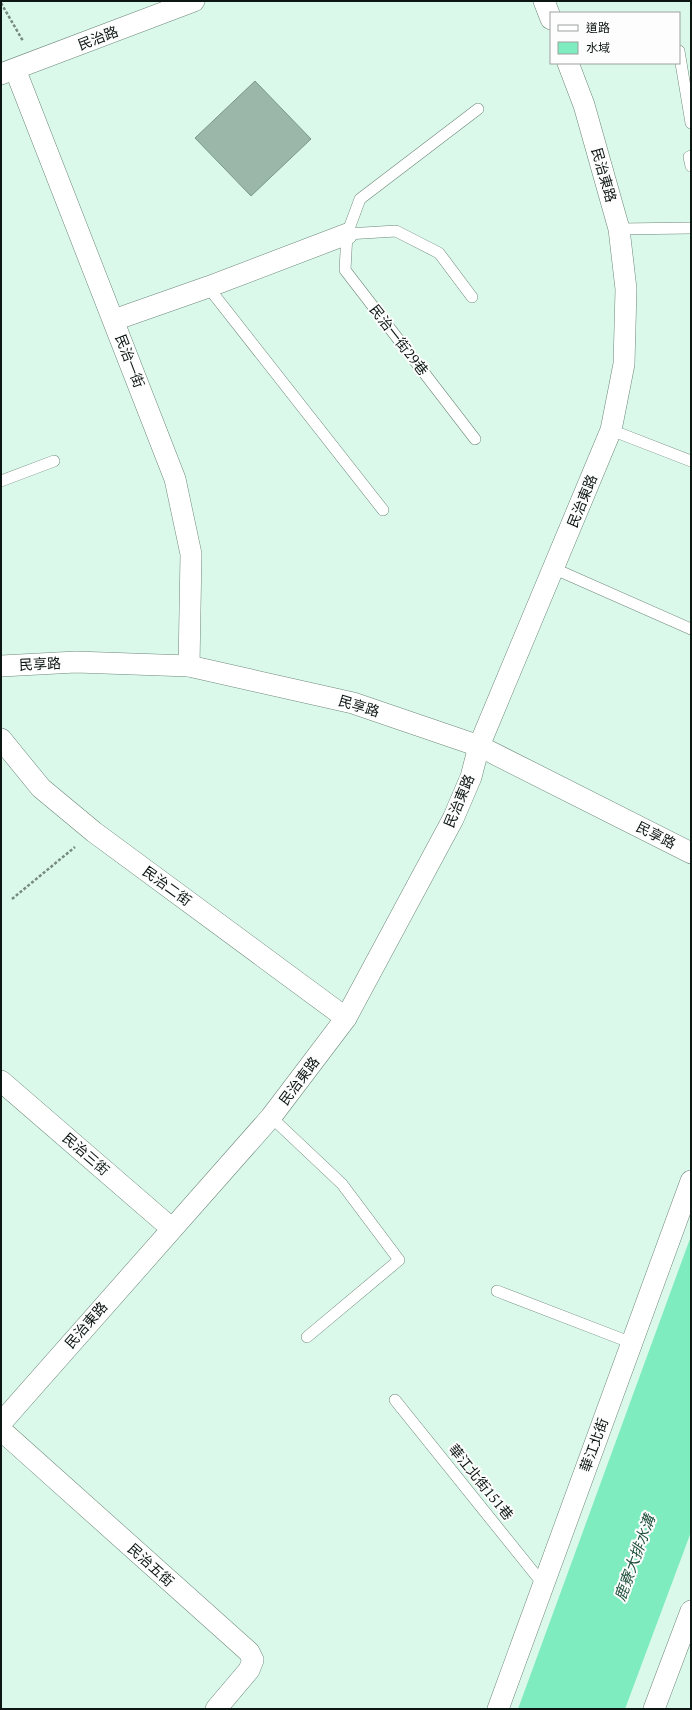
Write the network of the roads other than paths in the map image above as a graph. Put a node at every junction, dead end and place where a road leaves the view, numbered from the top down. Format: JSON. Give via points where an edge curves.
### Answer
{"nodes":[{"id":1,"x":194,"y":1,"type":"edge"},
{"id":2,"x":544,"y":1,"type":"edge"},
{"id":3,"x":550,"y":16,"type":"edge"},
{"id":4,"x":680,"y":57,"type":"edge"},
{"id":5,"x":568,"y":64,"type":"edge"},
{"id":6,"x":8,"y":72,"type":"edge"},
{"id":7,"x":478,"y":109,"type":"dead end"},
{"id":8,"x":691,"y":123,"type":"edge"},
{"id":9,"x":691,"y":156,"type":"edge"},
{"id":10,"x":691,"y":166,"type":"edge"},
{"id":11,"x":691,"y":228,"type":"edge"},
{"id":12,"x":619,"y":230,"type":"junction"},
{"id":13,"x":347,"y":234,"type":"junction"},
{"id":14,"x":208,"y":287,"type":"junction"},
{"id":15,"x":472,"y":297,"type":"dead end"},
{"id":16,"x":114,"y":320,"type":"junction"},
{"id":17,"x":611,"y":430,"type":"junction"},
{"id":18,"x":476,"y":439,"type":"dead end"},
{"id":19,"x":54,"y":461,"type":"dead end"},
{"id":20,"x":691,"y":461,"type":"edge"},
{"id":21,"x":1,"y":480,"type":"edge"},
{"id":22,"x":383,"y":510,"type":"dead end"},
{"id":23,"x":555,"y":569,"type":"junction"},
{"id":24,"x":691,"y":629,"type":"edge"},
{"id":25,"x":1,"y":666,"type":"edge"},
{"id":26,"x":189,"y":666,"type":"junction"},
{"id":27,"x":1,"y":739,"type":"edge"},
{"id":28,"x":479,"y":746,"type":"junction"},
{"id":29,"x":691,"y":853,"type":"edge"},
{"id":30,"x":346,"y":1018,"type":"junction"},
{"id":31,"x":1,"y":1080,"type":"edge"},
{"id":32,"x":270,"y":1117,"type":"junction"},
{"id":33,"x":691,"y":1181,"type":"edge"},
{"id":34,"x":171,"y":1228,"type":"junction"},
{"id":35,"x":497,"y":1291,"type":"dead end"},
{"id":36,"x":307,"y":1337,"type":"dead end"},
{"id":37,"x":632,"y":1343,"type":"junction"},
{"id":38,"x":395,"y":1400,"type":"dead end"},
{"id":39,"x":1,"y":1423,"type":"edge"},
{"id":40,"x":1,"y":1430,"type":"edge"},
{"id":41,"x":544,"y":1584,"type":"junction"},
{"id":42,"x":691,"y":1611,"type":"edge"},
{"id":43,"x":216,"y":1709,"type":"edge"},
{"id":44,"x":498,"y":1709,"type":"edge"},
{"id":45,"x":654,"y":1709,"type":"edge"}],
"edges":[{"from":1,"to":6,"type":"street","name":"民治路"},
{"from":2,"to":3,"type":"street"},
{"from":4,"to":8,"type":"lane"},
{"from":5,"to":12,"type":"street","name":"民治東路","via":[[584,105]]},
{"from":6,"to":16,"type":"street","name":"民治一街"},
{"from":7,"to":13,"type":"lane","name":"民治一街29巷","via":[[360,199]]},
{"from":9,"to":10,"type":"lane"},
{"from":11,"to":12,"type":"lane"},
{"from":12,"to":17,"type":"street","name":"民治東路","via":[[626,290],[624,364]]},
{"from":13,"to":14,"type":"street"},
{"from":13,"to":15,"type":"lane","via":[[396,231],[439,254]]},
{"from":13,"to":18,"type":"lane","name":"民治一街29巷","via":[[345,270]]},
{"from":14,"to":16,"type":"street"},
{"from":14,"to":22,"type":"lane"},
{"from":16,"to":26,"type":"street","name":"民治一街","via":[[175,479],[191,554]]},
{"from":17,"to":20,"type":"lane"},
{"from":17,"to":23,"type":"street","name":"民治東路"},
{"from":19,"to":21,"type":"lane"},
{"from":23,"to":24,"type":"lane"},
{"from":23,"to":28,"type":"street","name":"民治東路"},
{"from":25,"to":26,"type":"street","name":"民享路","via":[[76,662]]},
{"from":26,"to":28,"type":"street","name":"民享路","via":[[353,703]]},
{"from":27,"to":30,"type":"street","name":"民治二街","via":[[41,788],[94,832]]},
{"from":28,"to":29,"type":"street","name":"民享路"},
{"from":28,"to":30,"type":"street","name":"民治東路","via":[[471,777],[453,819]]},
{"from":30,"to":32,"type":"street","name":"民治東路"},
{"from":31,"to":34,"type":"street","name":"民治三街"},
{"from":32,"to":34,"type":"street","name":"民治東路"},
{"from":32,"to":36,"type":"lane","via":[[342,1184],[398,1260]]},
{"from":33,"to":37,"type":"street","name":"華江北街"},
{"from":34,"to":39,"type":"street","name":"民治東路"},
{"from":35,"to":37,"type":"lane"},
{"from":37,"to":41,"type":"street","name":"華江北街"},
{"from":38,"to":41,"type":"lane","name":"華江北街151巷"},
{"from":40,"to":43,"type":"street","name":"民治五街","via":[[249,1652],[253,1660],[249,1670]]},
{"from":41,"to":44,"type":"street","name":"華江北街"},
{"from":42,"to":45,"type":"street"}]}
